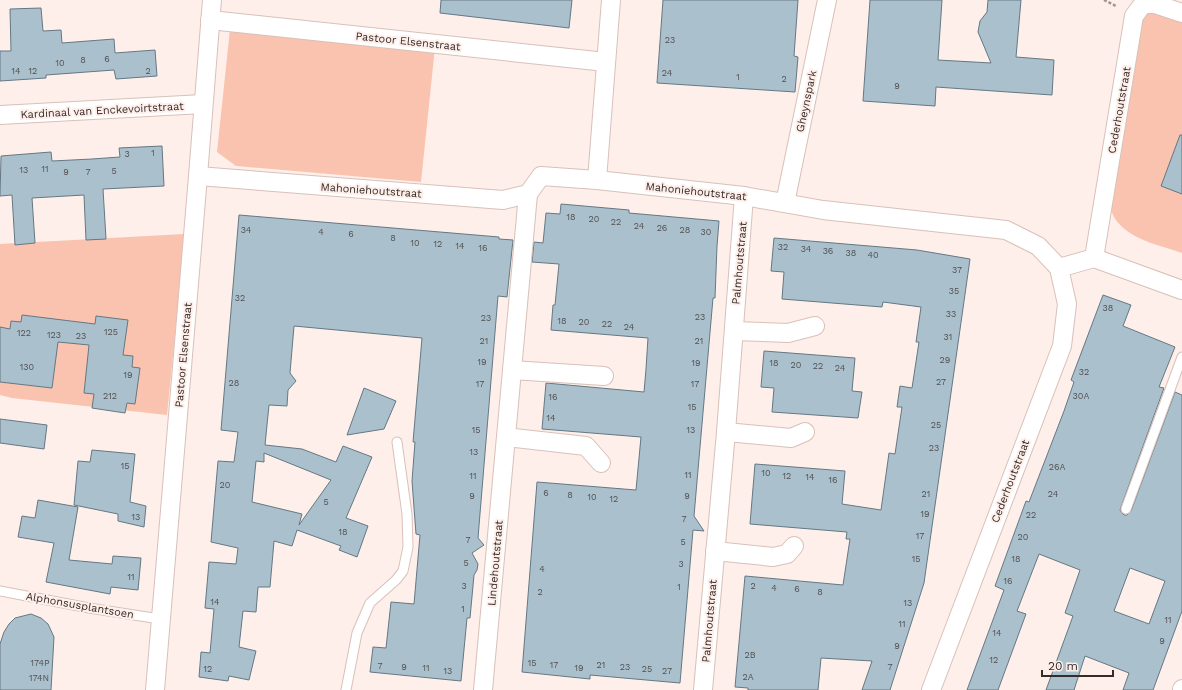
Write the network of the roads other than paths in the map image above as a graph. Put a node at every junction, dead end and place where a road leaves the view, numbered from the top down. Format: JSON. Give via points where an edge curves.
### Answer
{"nodes":[{"id":1,"x":212,"y":0,"type":"edge"},
{"id":2,"x":611,"y":0,"type":"edge"},
{"id":3,"x":827,"y":0,"type":"edge"},
{"id":4,"x":1182,"y":13,"type":"edge"},
{"id":5,"x":210,"y":20,"type":"junction"},
{"id":6,"x":606,"y":62,"type":"junction"},
{"id":7,"x":203,"y":104,"type":"junction"},
{"id":8,"x":0,"y":115,"type":"edge"},
{"id":9,"x":198,"y":176,"type":"junction"},
{"id":10,"x":597,"y":180,"type":"junction"},
{"id":11,"x":528,"y":194,"type":"junction"},
{"id":12,"x":744,"y":196,"type":"junction"},
{"id":13,"x":785,"y":203,"type":"junction"},
{"id":14,"x":1094,"y":258,"type":"junction"},
{"id":15,"x":1059,"y":268,"type":"junction"},
{"id":16,"x":1182,"y":290,"type":"edge"},
{"id":17,"x":815,"y":326,"type":"dead end"},
{"id":18,"x":734,"y":331,"type":"junction"},
{"id":19,"x":1182,"y":357,"type":"edge"},
{"id":20,"x":512,"y":370,"type":"junction"},
{"id":21,"x":604,"y":376,"type":"dead end"},
{"id":22,"x":726,"y":432,"type":"junction"},
{"id":23,"x":806,"y":432,"type":"dead end"},
{"id":24,"x":506,"y":436,"type":"junction"},
{"id":25,"x":397,"y":442,"type":"dead end"},
{"id":26,"x":601,"y":463,"type":"dead end"},
{"id":27,"x":1126,"y":509,"type":"dead end"},
{"id":28,"x":794,"y":546,"type":"dead end"},
{"id":29,"x":715,"y":551,"type":"junction"},
{"id":30,"x":0,"y":591,"type":"edge"},
{"id":31,"x":160,"y":619,"type":"junction"},
{"id":32,"x":155,"y":690,"type":"edge"},
{"id":33,"x":346,"y":690,"type":"edge"},
{"id":34,"x":483,"y":690,"type":"edge"},
{"id":35,"x":702,"y":690,"type":"edge"},
{"id":36,"x":931,"y":690,"type":"edge"}],
"edges":[{"from":1,"to":5,"type":"street","name":"Pastoor Elsenstraat"},
{"from":2,"to":6,"type":"street"},
{"from":3,"to":13,"type":"street","name":"Gheynspark"},
{"from":4,"to":14,"type":"street","name":"Cederhoutstraat","via":[[1155,4],[1143,4],[1134,16]]},
{"from":5,"to":6,"type":"street","name":"Pastoor Elsenstraat"},
{"from":5,"to":7,"type":"street","name":"Pastoor Elsenstraat"},
{"from":6,"to":10,"type":"street"},
{"from":7,"to":8,"type":"street","name":"Kardinaal van Enckevoirtstraat"},
{"from":7,"to":9,"type":"street","name":"Pastoor Elsenstraat"},
{"from":9,"to":11,"type":"street","name":"Mahoniehoutstraat","via":[[503,200]]},
{"from":9,"to":31,"type":"street","name":"Pastoor Elsenstraat"},
{"from":10,"to":11,"type":"street","name":"Mahoniehoutstraat","via":[[541,176]]},
{"from":10,"to":12,"type":"street","name":"Mahoniehoutstraat"},
{"from":11,"to":20,"type":"street","name":"Lindehoutstraat"},
{"from":12,"to":13,"type":"street","name":"Mahoniehoutstraat"},
{"from":12,"to":18,"type":"street","name":"Palmhoutstraat"},
{"from":13,"to":15,"type":"street","name":"Mahoniehoutstraat","via":[[823,210],[1006,230],[1038,246]]},
{"from":14,"to":15,"type":"street"},
{"from":14,"to":16,"type":"street"},
{"from":15,"to":36,"type":"street","name":"Cederhoutstraat","via":[[1067,304],[1062,346]]},
{"from":17,"to":18,"type":"street","via":[[788,332]]},
{"from":18,"to":22,"type":"street","name":"Palmhoutstraat"},
{"from":19,"to":27,"type":"lane"},
{"from":20,"to":21,"type":"street"},
{"from":20,"to":24,"type":"street","name":"Lindehoutstraat"},
{"from":22,"to":23,"type":"street","via":[[791,438]]},
{"from":22,"to":29,"type":"street","name":"Palmhoutstraat"},
{"from":24,"to":26,"type":"street","via":[[586,446]]},
{"from":24,"to":34,"type":"street","name":"Lindehoutstraat"},
{"from":25,"to":33,"type":"lane","via":[[407,514],[408,547],[403,571],[370,603],[357,634]]},
{"from":28,"to":29,"type":"street","via":[[787,554],[773,557]]},
{"from":29,"to":35,"type":"street","name":"Palmhoutstraat"},
{"from":30,"to":31,"type":"lane","name":"Alphonsusplantsoen"},
{"from":31,"to":32,"type":"street","name":"Pastoor Elsenstraat"}]}
